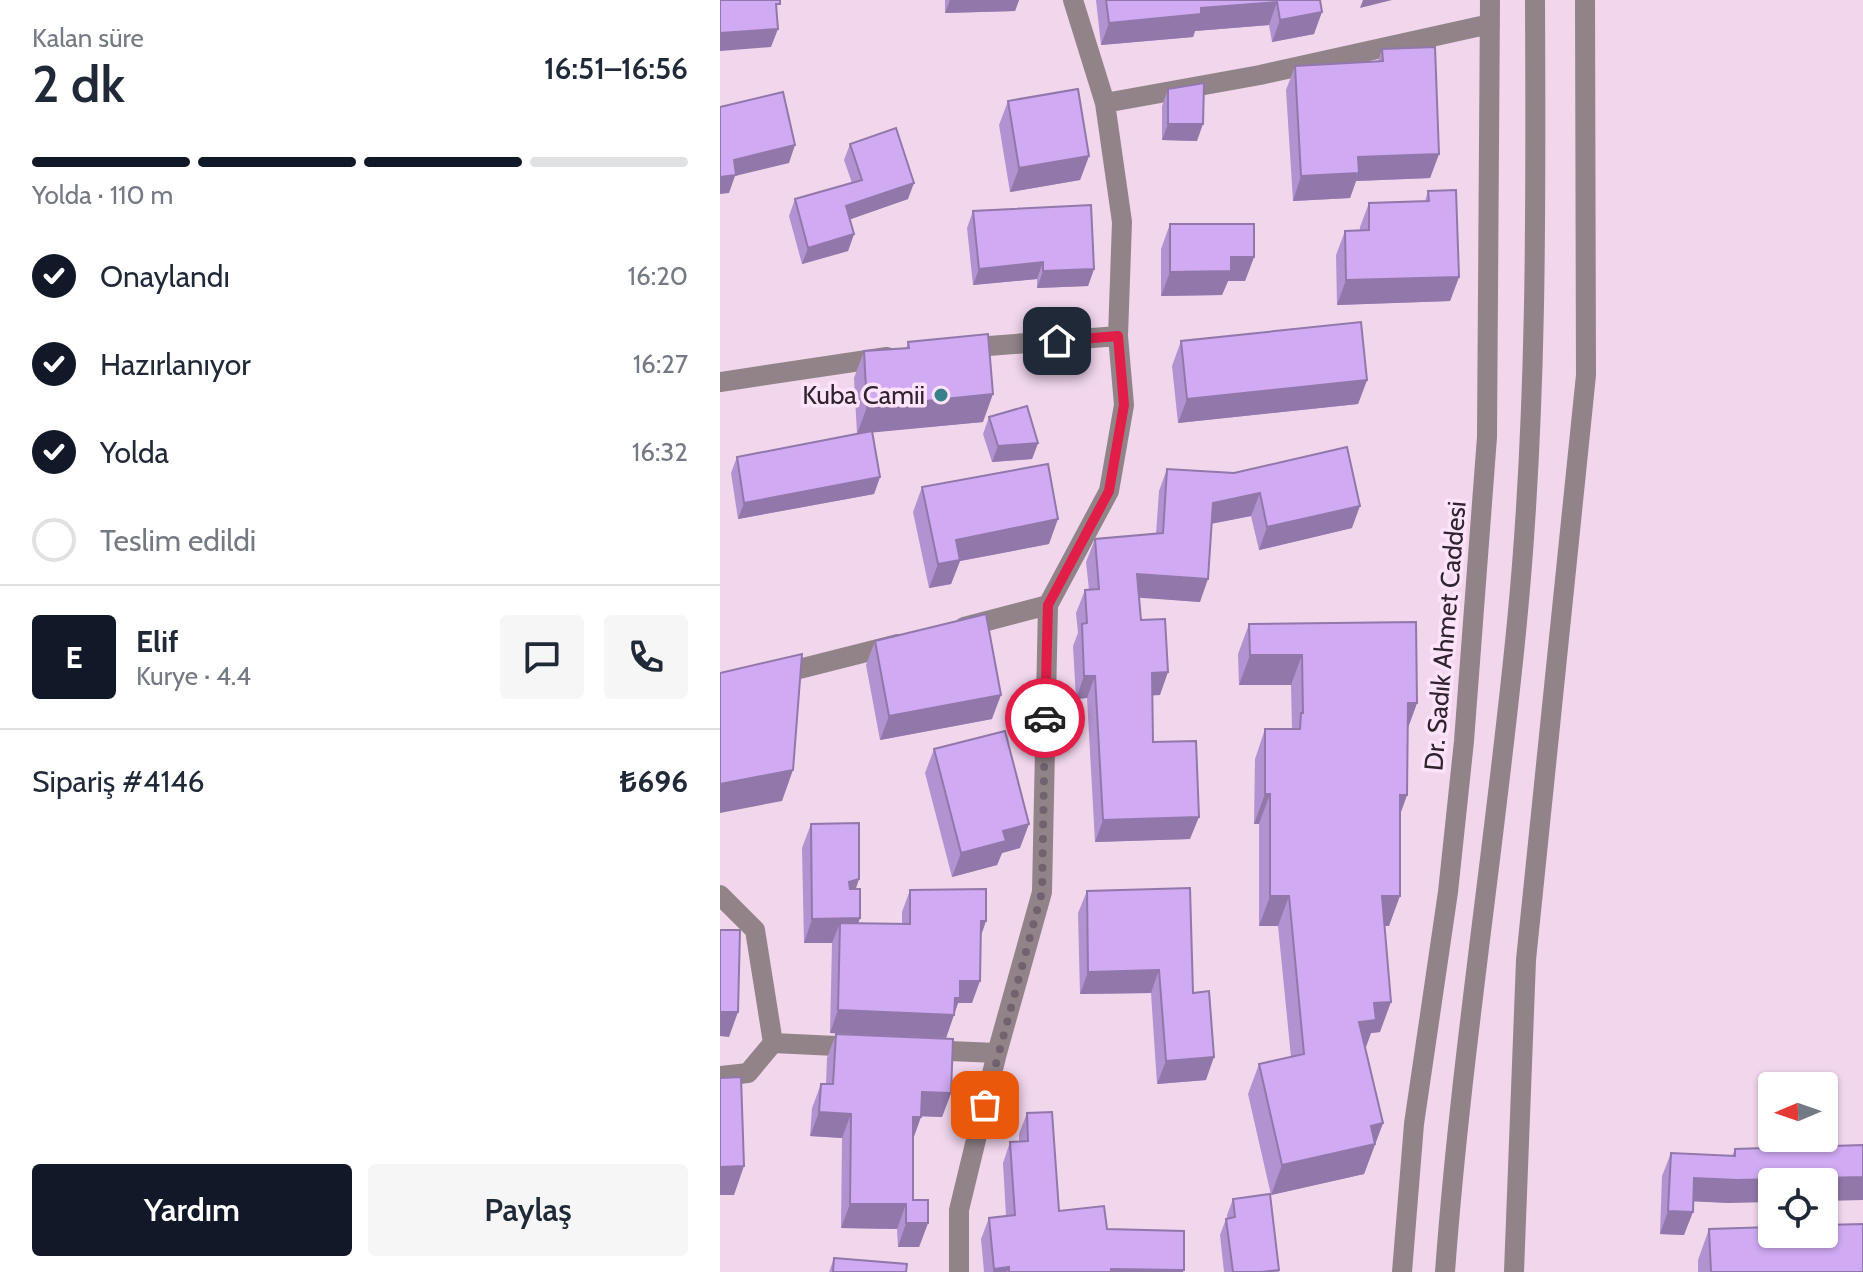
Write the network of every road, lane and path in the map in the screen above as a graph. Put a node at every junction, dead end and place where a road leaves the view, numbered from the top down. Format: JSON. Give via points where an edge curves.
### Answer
{"nodes":[{"id":1,"x":1073,"y":0,"type":"edge"},
{"id":2,"x":1490,"y":0,"type":"edge"},
{"id":3,"x":1535,"y":0,"type":"edge"},
{"id":4,"x":1585,"y":0,"type":"edge"},
{"id":5,"x":1490,"y":24,"type":"junction"},
{"id":6,"x":1105,"y":103,"type":"junction"},
{"id":7,"x":1118,"y":336,"type":"junction"},
{"id":8,"x":936,"y":350,"type":"edge"},
{"id":9,"x":905,"y":354,"type":"edge"},
{"id":10,"x":720,"y":382,"type":"edge"},
{"id":11,"x":1048,"y":605,"type":"junction"},
{"id":12,"x":944,"y":632,"type":"edge"},
{"id":13,"x":914,"y":640,"type":"edge"},
{"id":14,"x":720,"y":689,"type":"edge"},
{"id":15,"x":720,"y":895,"type":"edge"},
{"id":16,"x":773,"y":1043,"type":"junction"},
{"id":17,"x":878,"y":1048,"type":"edge"},
{"id":18,"x":908,"y":1049,"type":"edge"},
{"id":19,"x":997,"y":1053,"type":"junction"},
{"id":20,"x":720,"y":1076,"type":"edge"},
{"id":21,"x":959,"y":1272,"type":"edge"},
{"id":22,"x":1402,"y":1272,"type":"edge"},
{"id":23,"x":1445,"y":1272,"type":"edge"},
{"id":24,"x":1514,"y":1272,"type":"edge"}],
"edges":[{"from":1,"to":6,"type":"street"},
{"from":2,"to":5,"type":"street","name":"Dr. Sadık Ahmet Caddesi"},
{"from":3,"to":23,"type":"street","via":[[1531,402],[1517,620],[1453,1161]]},
{"from":4,"to":24,"type":"street","via":[[1586,375],[1526,960]]},
{"from":5,"to":6,"type":"street"},
{"from":5,"to":22,"type":"street","name":"Dr. Sadık Ahmet Caddesi","via":[[1487,437],[1463,756],[1414,1124]]},
{"from":6,"to":7,"type":"street","via":[[1122,222]]},
{"from":7,"to":8,"type":"street"},
{"from":7,"to":11,"type":"street","via":[[1124,405],[1109,491]]},
{"from":9,"to":10,"type":"street"},
{"from":11,"to":12,"type":"street"},
{"from":11,"to":19,"type":"street","via":[[1042,892]]},
{"from":13,"to":14,"type":"street"},
{"from":15,"to":16,"type":"street","via":[[755,930]]},
{"from":16,"to":17,"type":"street"},
{"from":16,"to":20,"type":"street","via":[[748,1073]]},
{"from":18,"to":19,"type":"street"},
{"from":19,"to":21,"type":"street","via":[[959,1210]]}]}
